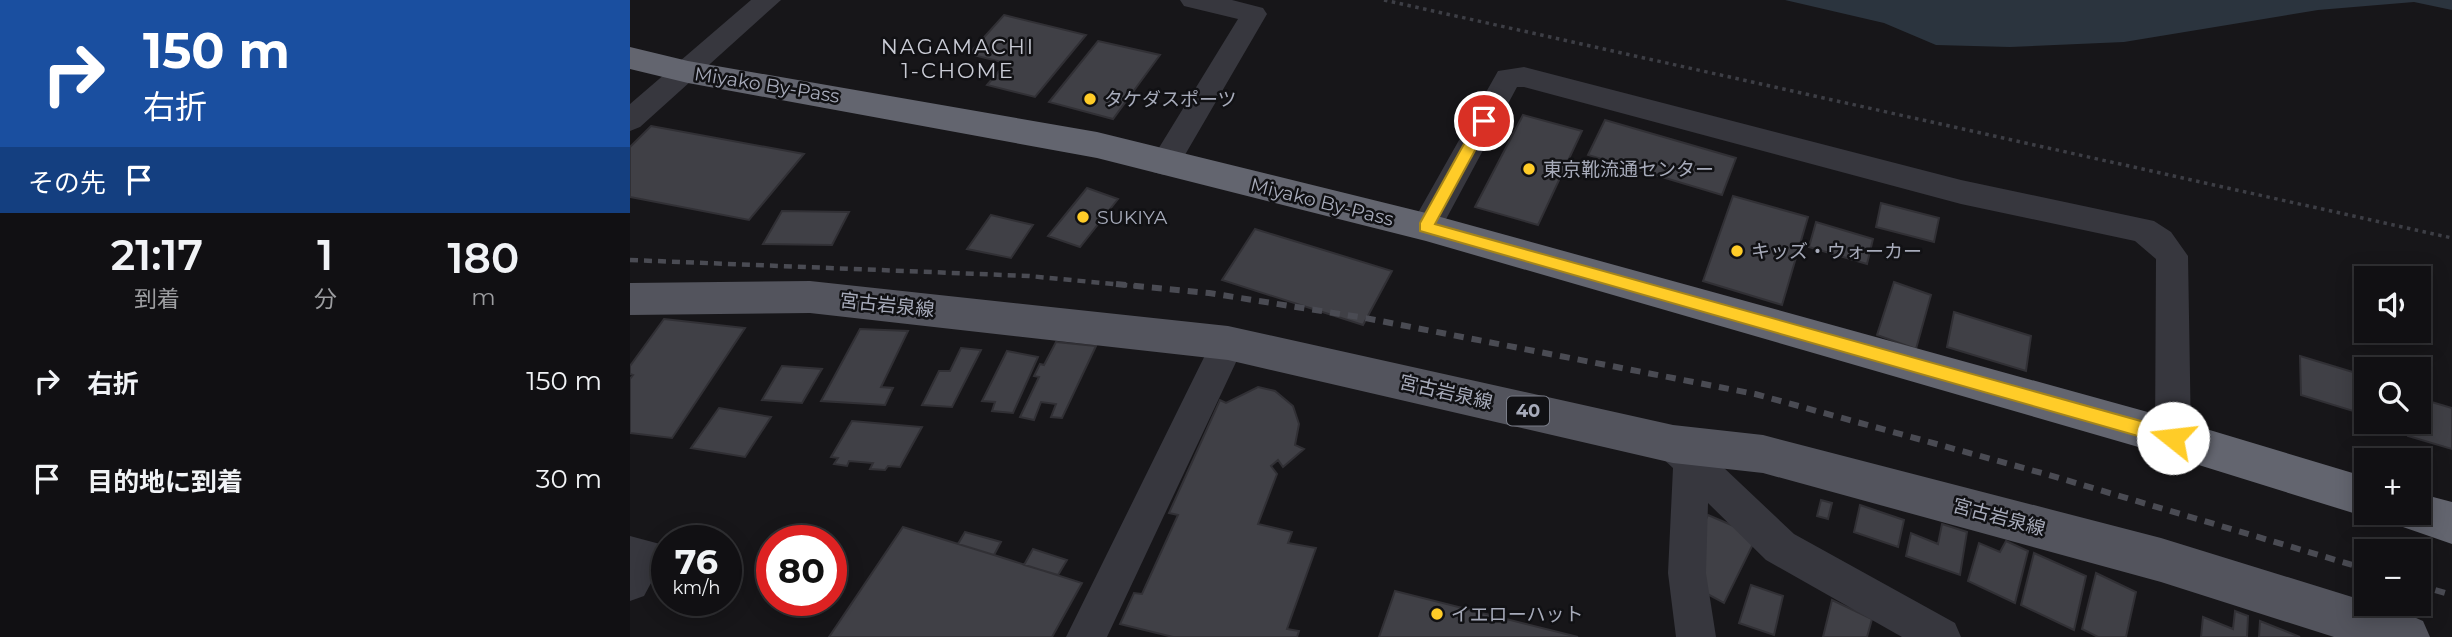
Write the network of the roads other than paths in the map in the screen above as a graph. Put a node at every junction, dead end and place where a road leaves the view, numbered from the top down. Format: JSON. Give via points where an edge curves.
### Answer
{"nodes":[{"id":1,"x":768,"y":0,"type":"edge"},
{"id":2,"x":1193,"y":0,"type":"edge"},
{"id":3,"x":630,"y":58,"type":"edge"},
{"id":4,"x":688,"y":72,"type":"junction"},
{"id":5,"x":630,"y":120,"type":"edge"},
{"id":6,"x":1164,"y":164,"type":"junction"},
{"id":7,"x":1426,"y":227,"type":"junction"},
{"id":8,"x":630,"y":299,"type":"edge"},
{"id":9,"x":1228,"y":343,"type":"junction"},
{"id":10,"x":2173,"y":438,"type":"junction"},
{"id":11,"x":1682,"y":453,"type":"junction"},
{"id":12,"x":2354,"y":493,"type":"edge"},
{"id":13,"x":2431,"y":517,"type":"edge"},
{"id":14,"x":2452,"y":523,"type":"edge"},
{"id":15,"x":630,"y":555,"type":"edge"},
{"id":16,"x":630,"y":582,"type":"edge"},
{"id":17,"x":1902,"y":628,"type":"edge"},
{"id":18,"x":1086,"y":637,"type":"edge"},
{"id":19,"x":1696,"y":637,"type":"edge"},
{"id":20,"x":1941,"y":637,"type":"edge"},
{"id":21,"x":2407,"y":637,"type":"edge"}],
"edges":[{"from":1,"to":4,"type":"street"},
{"from":2,"to":6,"type":"street","via":[[1254,14]]},
{"from":3,"to":4,"type":"highway","name":"Miyako By-Pass"},
{"from":4,"to":5,"type":"street"},
{"from":4,"to":6,"type":"highway","name":"Miyako By-Pass","via":[[1084,142]]},
{"from":6,"to":7,"type":"highway","name":"Miyako By-Pass"},
{"from":7,"to":10,"type":"highway","name":"Miyako By-Pass"},
{"from":7,"to":10,"type":"street","via":[[1508,78],[1524,77],[1961,192],[2143,230],[2172,256]]},
{"from":8,"to":9,"type":"main road","name":"宮古岩泉線","number":"40","via":[[810,297]]},
{"from":9,"to":11,"type":"main road","name":"宮古岩泉線","number":"40"},
{"from":9,"to":18,"type":"street"},
{"from":10,"to":12,"type":"highway","name":"Miyako By-Pass"},
{"from":11,"to":17,"type":"street","via":[[1780,547]]},
{"from":11,"to":19,"type":"street","via":[[1687,573]]},
{"from":11,"to":21,"type":"main road","name":"宮古岩泉線","number":"40","via":[[1763,454],[2161,560]]},
{"from":13,"to":14,"type":"highway"},
{"from":15,"to":16,"type":"street","via":[[646,557]]},
{"from":17,"to":20,"type":"street"}]}
